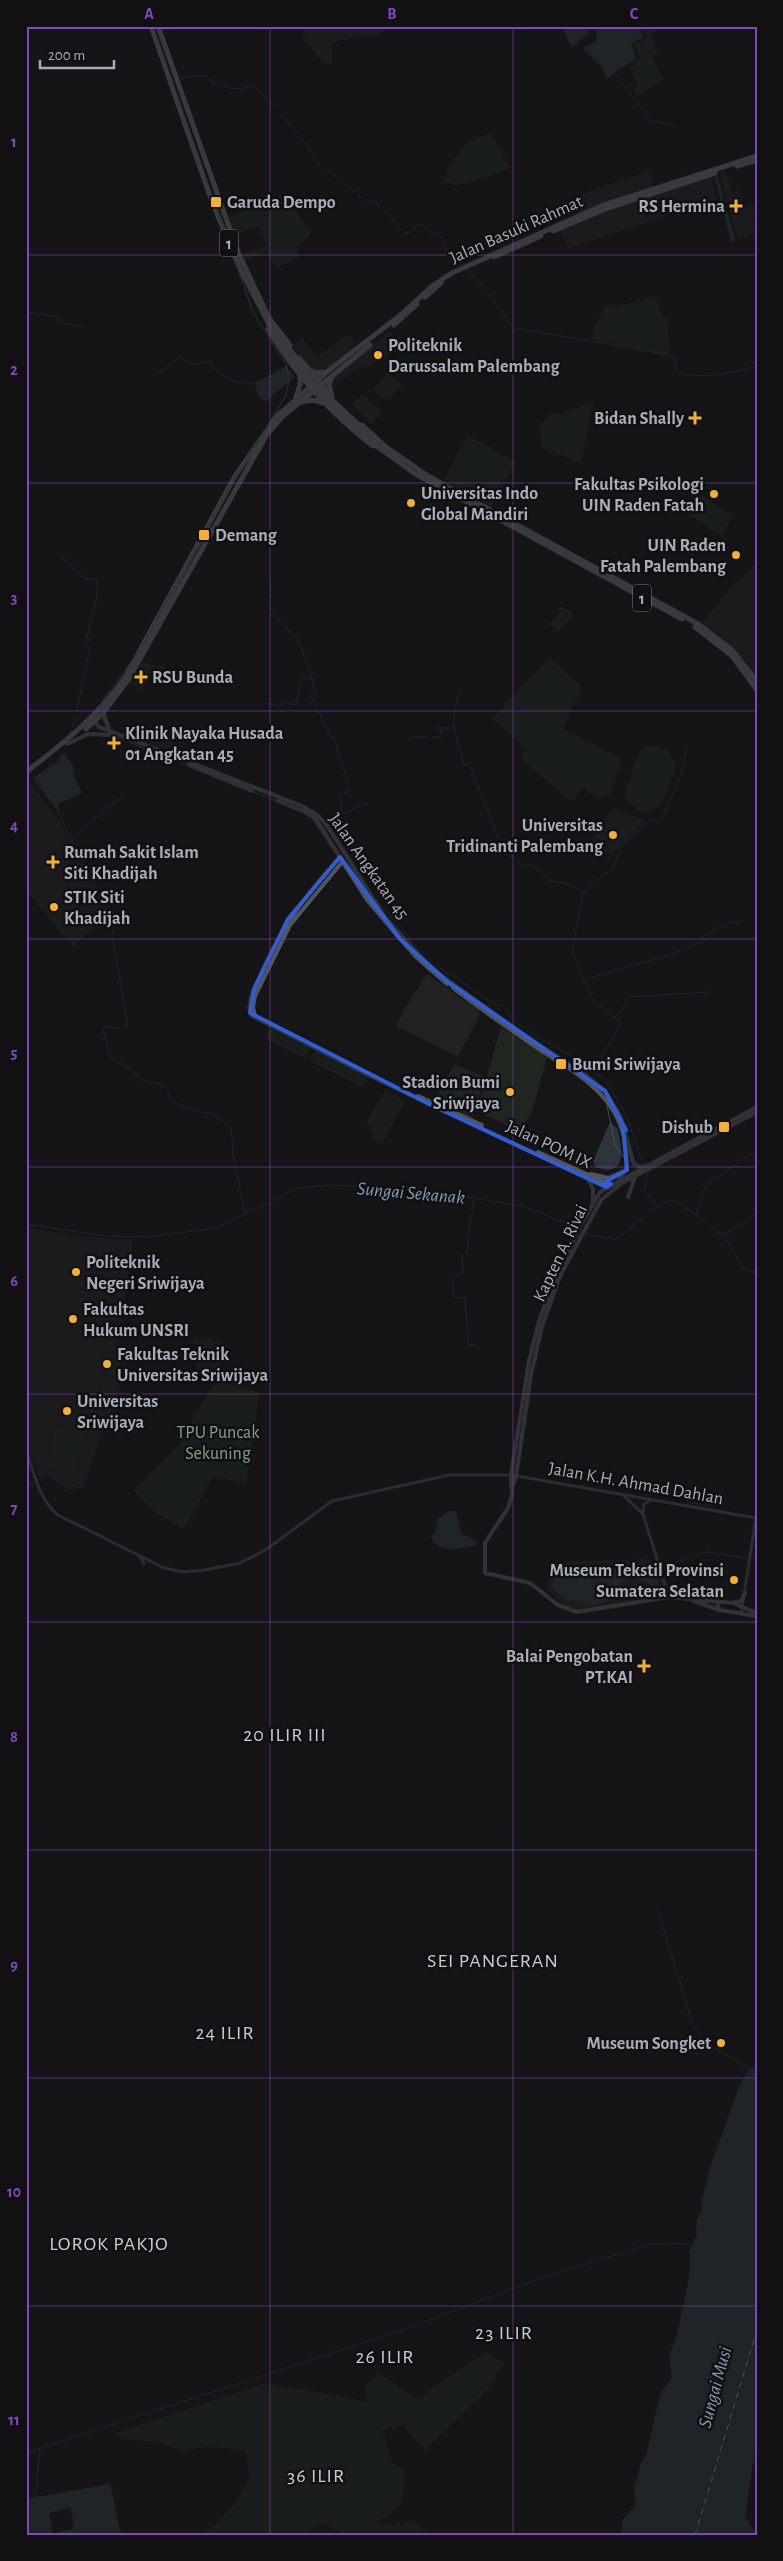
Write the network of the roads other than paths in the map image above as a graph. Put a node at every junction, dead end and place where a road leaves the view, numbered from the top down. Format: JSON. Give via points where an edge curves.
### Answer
{"nodes":[{"id":1,"x":152,"y":26,"type":"edge"},
{"id":2,"x":158,"y":26,"type":"edge"},
{"id":3,"x":199,"y":150,"type":"junction"},
{"id":4,"x":757,"y":156,"type":"edge"},
{"id":5,"x":757,"y":160,"type":"edge"},
{"id":6,"x":715,"y":172,"type":"junction"},
{"id":7,"x":266,"y":318,"type":"junction"},
{"id":8,"x":298,"y":358,"type":"junction"},
{"id":9,"x":290,"y":363,"type":"junction"},
{"id":10,"x":308,"y":370,"type":"junction"},
{"id":11,"x":330,"y":373,"type":"junction"},
{"id":12,"x":300,"y":376,"type":"junction"},
{"id":13,"x":318,"y":383,"type":"junction"},
{"id":14,"x":310,"y":389,"type":"junction"},
{"id":15,"x":332,"y":396,"type":"junction"},
{"id":16,"x":297,"y":400,"type":"junction"},
{"id":17,"x":337,"y":402,"type":"junction"},
{"id":18,"x":324,"y":404,"type":"junction"},
{"id":19,"x":330,"y":409,"type":"junction"},
{"id":20,"x":383,"y":448,"type":"junction"},
{"id":21,"x":512,"y":524,"type":"junction"},
{"id":22,"x":171,"y":597,"type":"junction"},
{"id":23,"x":757,"y":681,"type":"edge"},
{"id":24,"x":757,"y":690,"type":"edge"},
{"id":25,"x":103,"y":712,"type":"junction"},
{"id":26,"x":92,"y":721,"type":"junction"},
{"id":27,"x":111,"y":733,"type":"junction"},
{"id":28,"x":67,"y":744,"type":"junction"},
{"id":29,"x":26,"y":772,"type":"edge"},
{"id":30,"x":26,"y":776,"type":"edge"},
{"id":31,"x":343,"y":859,"type":"junction"},
{"id":32,"x":401,"y":939,"type":"junction"},
{"id":33,"x":521,"y":1035,"type":"junction"},
{"id":34,"x":757,"y":1107,"type":"edge"},
{"id":35,"x":757,"y":1112,"type":"edge"},
{"id":36,"x":618,"y":1120,"type":"junction"},
{"id":37,"x":626,"y":1130,"type":"junction"},
{"id":38,"x":631,"y":1152,"type":"junction"},
{"id":39,"x":627,"y":1158,"type":"junction"},
{"id":40,"x":646,"y":1168,"type":"junction"},
{"id":41,"x":627,"y":1170,"type":"junction"},
{"id":42,"x":587,"y":1175,"type":"junction"},
{"id":43,"x":635,"y":1177,"type":"junction"},
{"id":44,"x":617,"y":1181,"type":"junction"},
{"id":45,"x":614,"y":1187,"type":"junction"},
{"id":46,"x":606,"y":1188,"type":"junction"},
{"id":47,"x":628,"y":1197,"type":"dead end"},
{"id":48,"x":593,"y":1204,"type":"junction"},
{"id":49,"x":583,"y":1226,"type":"junction"},
{"id":50,"x":26,"y":1450,"type":"edge"},
{"id":51,"x":514,"y":1476,"type":"junction"},
{"id":52,"x":625,"y":1497,"type":"junction"},
{"id":53,"x":650,"y":1501,"type":"junction"},
{"id":54,"x":757,"y":1511,"type":"edge"},
{"id":55,"x":643,"y":1514,"type":"junction"},
{"id":56,"x":756,"y":1518,"type":"junction"},
{"id":57,"x":140,"y":1555,"type":"junction"},
{"id":58,"x":144,"y":1564,"type":"dead end"},
{"id":59,"x":715,"y":1592,"type":"dead end"},
{"id":60,"x":745,"y":1593,"type":"junction"},
{"id":61,"x":669,"y":1597,"type":"junction"},
{"id":62,"x":692,"y":1600,"type":"junction"},
{"id":63,"x":717,"y":1601,"type":"junction"},
{"id":64,"x":733,"y":1603,"type":"junction"},
{"id":65,"x":743,"y":1608,"type":"junction"},
{"id":66,"x":718,"y":1610,"type":"junction"},
{"id":67,"x":742,"y":1614,"type":"junction"},
{"id":68,"x":757,"y":1614,"type":"edge"}],
"edges":[{"from":1,"to":3,"type":"highway","number":"1"},
{"from":2,"to":3,"type":"highway","number":"1"},
{"from":3,"to":7,"type":"highway","number":"1"},
{"from":3,"to":7,"type":"highway","number":"1","via":[[211,199],[238,268]]},
{"from":4,"to":6,"type":"highway","name":"Jalan Basuki Rahmat"},
{"from":5,"to":6,"type":"highway","name":"Jalan Basuki Rahmat"},
{"from":6,"to":11,"type":"highway","name":"Jalan Basuki Rahmat","via":[[608,208],[466,267],[438,285],[405,316]]},
{"from":7,"to":8,"type":"highway","via":[[275,323]]},
{"from":7,"to":9,"type":"highway"},
{"from":7,"to":20,"type":"highway","number":"1","bridge":true,"via":[[313,388]]},
{"from":8,"to":9,"type":"highway","via":[[295,365]]},
{"from":8,"to":10,"type":"highway"},
{"from":9,"to":12,"type":"highway"},
{"from":10,"to":11,"type":"highway"},
{"from":10,"to":13,"type":"highway"},
{"from":11,"to":13,"type":"highway","name":"Jalan Basuki Rahmat"},
{"from":11,"to":15,"type":"highway"},
{"from":12,"to":14,"type":"highway"},
{"from":12,"to":16,"type":"highway"},
{"from":13,"to":14,"type":"highway","name":"Jalan Basuki Rahmat"},
{"from":13,"to":15,"type":"highway"},
{"from":14,"to":16,"type":"highway","name":"Jalan Basuki Rahmat"},
{"from":14,"to":18,"type":"highway"},
{"from":15,"to":17,"type":"highway"},
{"from":16,"to":18,"type":"highway"},
{"from":16,"to":22,"type":"highway","name":"Jalan Basuki Rahmat","via":[[266,436]]},
{"from":17,"to":19,"type":"highway","via":[[332,402]]},
{"from":17,"to":20,"type":"highway","via":[[372,433]]},
{"from":18,"to":19,"type":"highway"},
{"from":19,"to":20,"type":"highway","via":[[359,435]]},
{"from":20,"to":21,"type":"highway","number":"1","via":[[414,473]]},
{"from":21,"to":23,"type":"highway","number":"1","via":[[698,624],[731,649]]},
{"from":21,"to":24,"type":"highway","number":"1","via":[[697,628],[732,656]]},
{"from":22,"to":25,"type":"highway","via":[[128,680]]},
{"from":22,"to":26,"type":"highway","via":[[126,676]]},
{"from":25,"to":26,"type":"highway"},
{"from":25,"to":27,"type":"main road"},
{"from":26,"to":27,"type":"main road","name":"Jalan Angkatan 45"},
{"from":26,"to":28,"type":"highway"},
{"from":26,"to":29,"type":"highway"},
{"from":27,"to":28,"type":"main road","via":[[88,734]]},
{"from":27,"to":31,"type":"main road","name":"Jalan Angkatan 45","via":[[303,810],[324,826]]},
{"from":28,"to":30,"type":"highway"},
{"from":31,"to":32,"type":"main road","name":"Jalan Angkatan 45"},
{"from":31,"to":32,"type":"main road","via":[[367,900]]},
{"from":31,"to":42,"type":"main road","name":"Jalan POM IX","via":[[309,893],[282,931],[251,997],[249,1008],[254,1016],[371,1075]]},
{"from":32,"to":33,"type":"main road","via":[[429,971]]},
{"from":33,"to":36,"type":"main road","via":[[591,1083]]},
{"from":33,"to":37,"type":"main road","via":[[605,1091]]},
{"from":34,"to":40,"type":"main road"},
{"from":35,"to":40,"type":"main road","name":"Kapten A. Rivai"},
{"from":36,"to":37,"type":"main road"},
{"from":36,"to":39,"type":"main road"},
{"from":37,"to":38,"type":"main road"},
{"from":38,"to":39,"type":"main road"},
{"from":38,"to":40,"type":"main road","via":[[634,1164]]},
{"from":39,"to":41,"type":"main road"},
{"from":40,"to":43,"type":"main road","name":"Kapten A. Rivai"},
{"from":40,"to":44,"type":"main road"},
{"from":41,"to":42,"type":"main road","via":[[608,1178]]},
{"from":41,"to":44,"type":"main road"},
{"from":42,"to":45,"type":"main road"},
{"from":42,"to":46,"type":"main road","name":"Jalan POM IX"},
{"from":42,"to":48,"type":"main road","via":[[593,1189]]},
{"from":43,"to":45,"type":"main road","name":"Kapten A. Rivai"},
{"from":43,"to":47,"type":"main road"},
{"from":44,"to":45,"type":"main road"},
{"from":45,"to":46,"type":"main road","name":"Kapten A. Rivai"},
{"from":45,"to":49,"type":"main road","name":"Kapten A. Rivai"},
{"from":46,"to":48,"type":"main road","name":"Kapten A. Rivai"},
{"from":48,"to":49,"type":"main road","name":"Kapten A. Rivai"},
{"from":49,"to":51,"type":"main road","name":"Kapten A. Rivai","via":[[560,1276],[538,1342]]},
{"from":50,"to":57,"type":"main road","via":[[49,1508]]},
{"from":51,"to":52,"type":"main road","name":"Jalan K.H. Ahmad Dahlan"},
{"from":51,"to":57,"type":"main road","name":"Jalan K.H. Ahmad Dahlan","via":[[449,1475],[332,1501],[252,1558],[205,1570],[169,1570]]},
{"from":51,"to":61,"type":"main road","name":"Kapten A. Rivai","via":[[508,1508],[484,1549],[485,1573],[530,1583],[558,1605],[577,1612]]},
{"from":52,"to":53,"type":"main road","name":"Jalan K.H. Ahmad Dahlan"},
{"from":52,"to":55,"type":"main road"},
{"from":53,"to":55,"type":"main road","via":[[644,1504]]},
{"from":53,"to":56,"type":"main road","name":"Jalan K.H. Ahmad Dahlan"},
{"from":54,"to":56,"type":"main road"},
{"from":55,"to":61,"type":"main road"},
{"from":56,"to":60,"type":"main road"},
{"from":57,"to":58,"type":"main road"},
{"from":59,"to":63,"type":"main road"},
{"from":60,"to":64,"type":"main road","via":[[741,1601]]},
{"from":60,"to":65,"type":"main road"},
{"from":61,"to":62,"type":"main road"},
{"from":62,"to":63,"type":"main road"},
{"from":62,"to":66,"type":"main road"},
{"from":63,"to":64,"type":"main road"},
{"from":63,"to":66,"type":"main road"},
{"from":64,"to":65,"type":"main road"},
{"from":65,"to":67,"type":"main road"},
{"from":65,"to":68,"type":"main road"},
{"from":66,"to":67,"type":"main road"},
{"from":67,"to":68,"type":"main road"}]}
